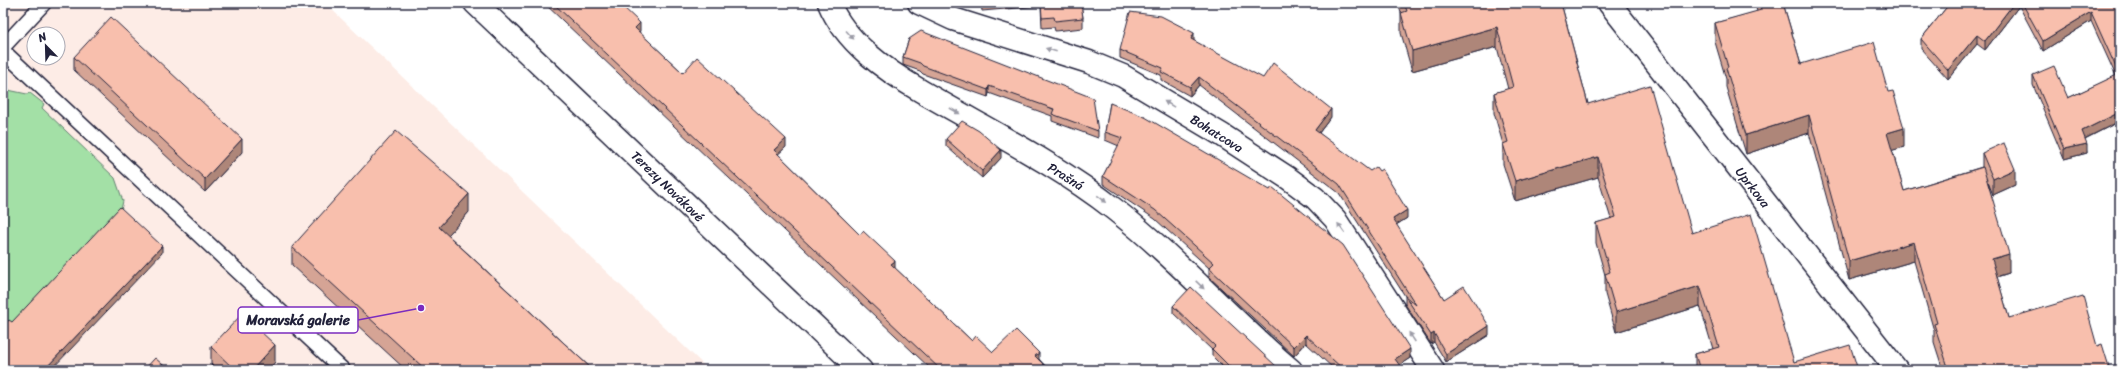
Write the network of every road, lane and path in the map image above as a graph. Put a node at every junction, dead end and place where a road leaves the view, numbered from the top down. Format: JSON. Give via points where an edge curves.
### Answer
{"nodes":[{"id":1,"x":44,"y":3,"type":"edge"},
{"id":2,"x":474,"y":3,"type":"edge"},
{"id":3,"x":829,"y":3,"type":"edge"},
{"id":4,"x":919,"y":3,"type":"edge"},
{"id":5,"x":1609,"y":3,"type":"edge"},
{"id":6,"x":3,"y":47,"type":"edge"},
{"id":7,"x":3,"y":51,"type":"edge"},
{"id":8,"x":343,"y":370,"type":"edge"},
{"id":9,"x":861,"y":370,"type":"edge"},
{"id":10,"x":1291,"y":370,"type":"edge"},
{"id":11,"x":1433,"y":370,"type":"edge"},
{"id":12,"x":1897,"y":370,"type":"edge"}],
"edges":[{"from":1,"to":6,"type":"lane"},
{"from":2,"to":9,"type":"street","name":"Terezy Novákové"},
{"from":3,"to":10,"type":"street","name":"Prašná","one_way":true,"via":[[835,18],[863,50],[900,79],[1040,160],[1091,191],[1116,210]]},
{"from":11,"to":4,"type":"street","name":"Bohatcova","one_way":true,"via":[[1335,219],[1315,198],[1288,178],[1123,76],[1089,62],[953,19]]},
{"from":5,"to":12,"type":"street","name":"Uprkova"},
{"from":7,"to":8,"type":"lane"}]}
